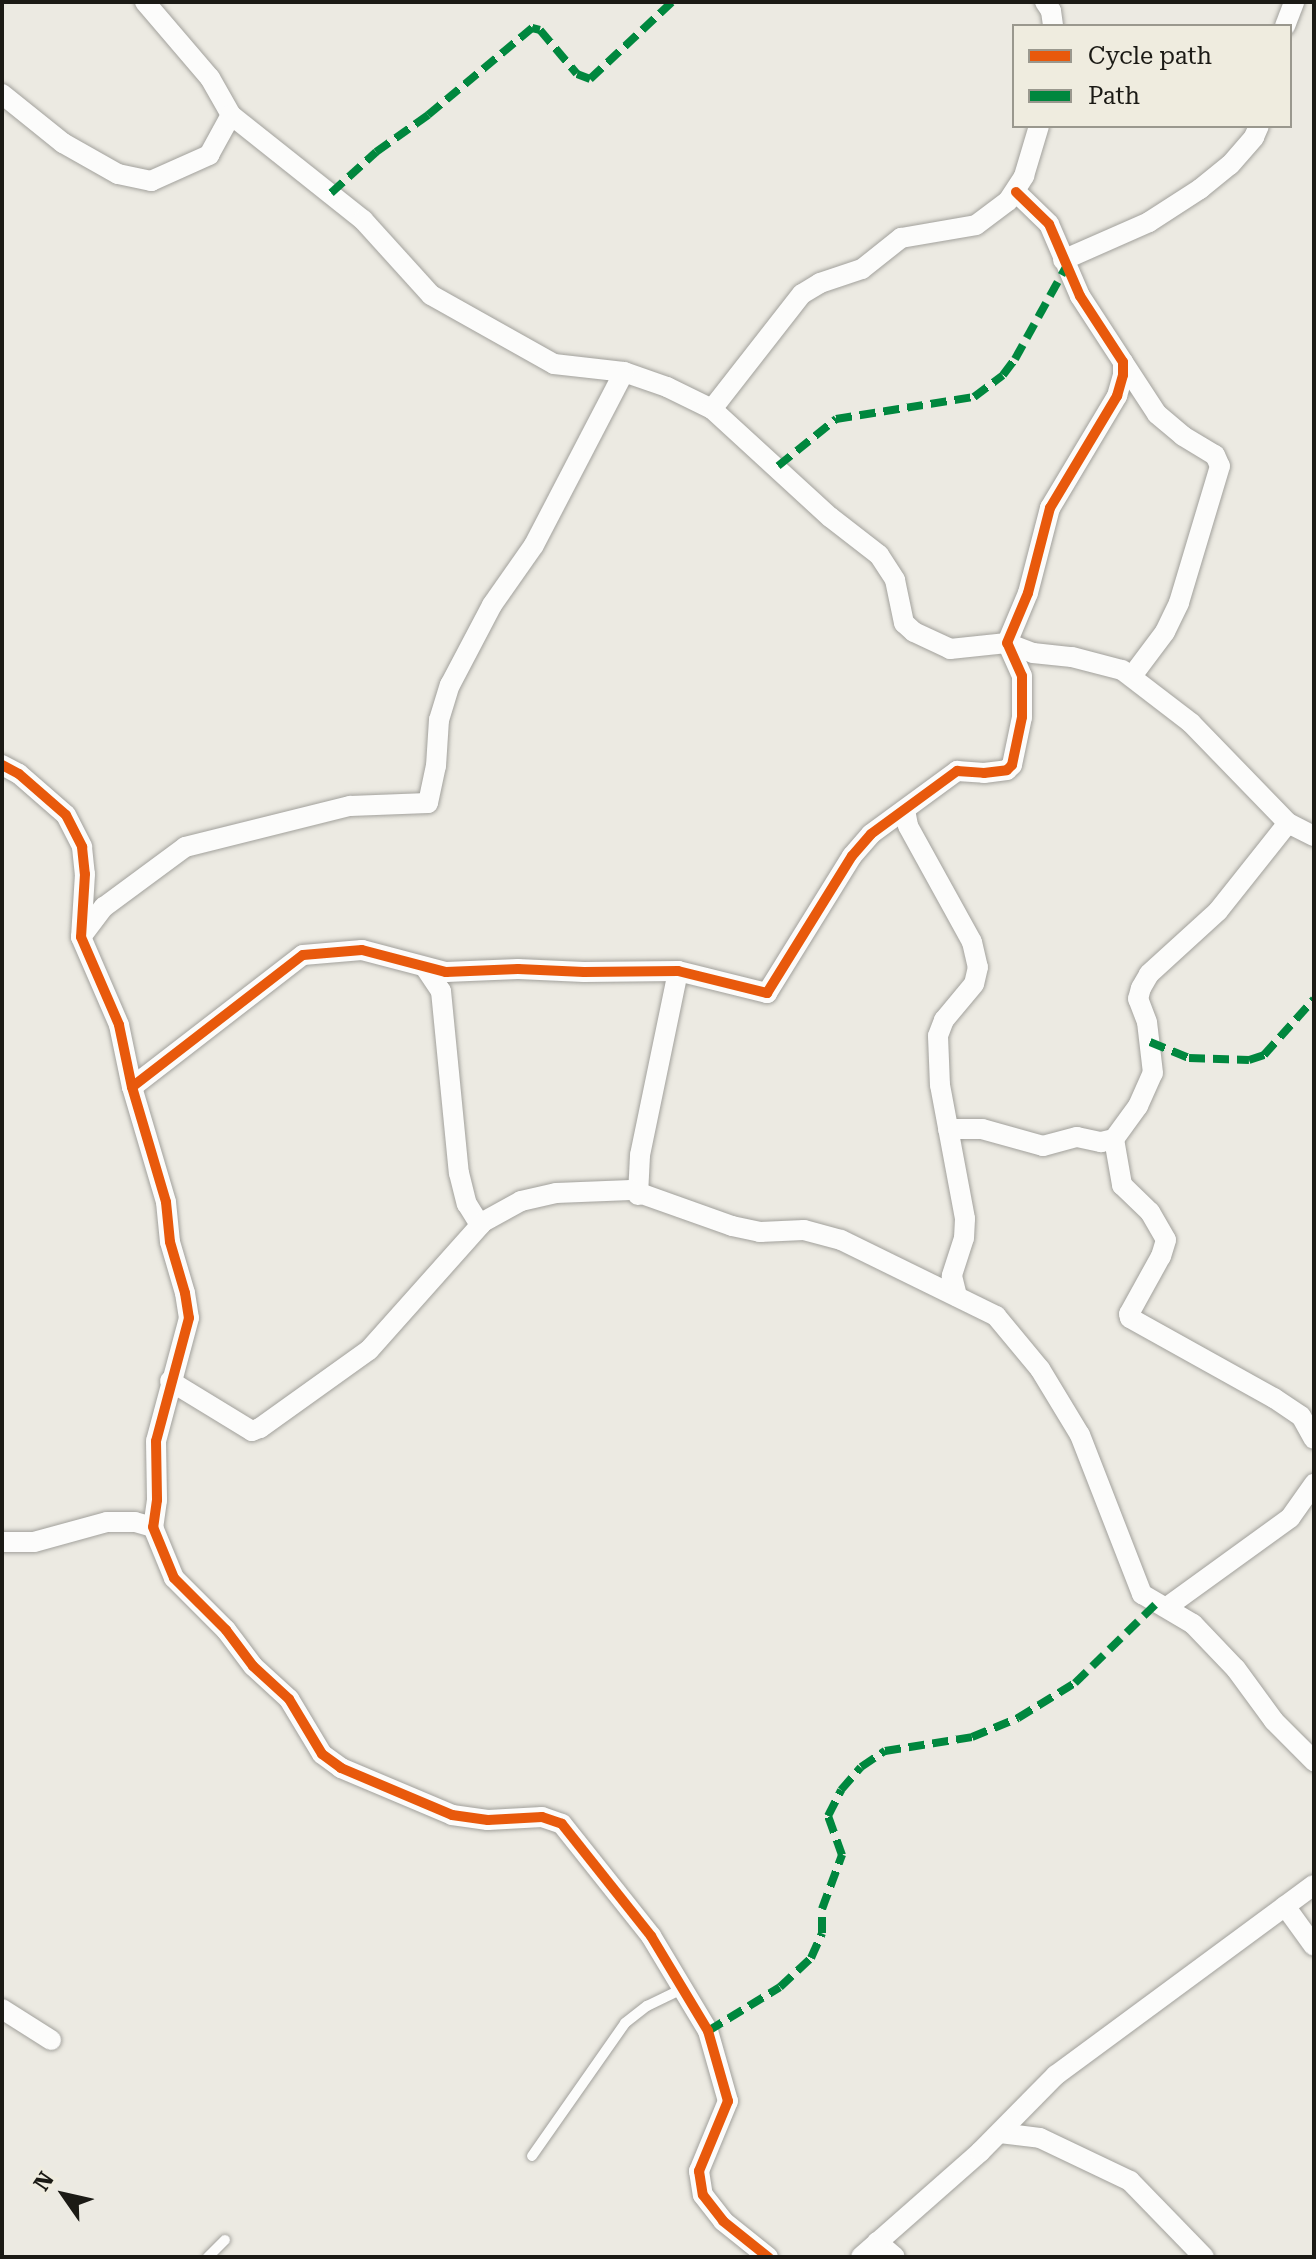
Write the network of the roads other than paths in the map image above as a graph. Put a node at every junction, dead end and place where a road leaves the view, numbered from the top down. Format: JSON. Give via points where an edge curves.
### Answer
{"nodes":[{"id":1,"x":145,"y":2,"type":"edge"},
{"id":2,"x":1045,"y":2,"type":"edge"},
{"id":3,"x":1294,"y":2,"type":"edge"},
{"id":4,"x":1053,"y":24,"type":"edge"},
{"id":5,"x":1286,"y":24,"type":"edge"},
{"id":6,"x":2,"y":94,"type":"edge"},
{"id":7,"x":231,"y":115,"type":"junction"},
{"id":8,"x":1038,"y":128,"type":"edge"},
{"id":9,"x":1258,"y":128,"type":"edge"},
{"id":10,"x":1016,"y":192,"type":"junction"},
{"id":11,"x":1063,"y":260,"type":"junction"},
{"id":12,"x":1123,"y":362,"type":"junction"},
{"id":13,"x":624,"y":372,"type":"junction"},
{"id":14,"x":712,"y":409,"type":"junction"},
{"id":15,"x":1007,"y":643,"type":"junction"},
{"id":16,"x":1132,"y":676,"type":"junction"},
{"id":17,"x":2,"y":765,"type":"edge"},
{"id":18,"x":905,"y":810,"type":"junction"},
{"id":19,"x":1288,"y":823,"type":"junction"},
{"id":20,"x":1314,"y":836,"type":"edge"},
{"id":21,"x":81,"y":937,"type":"junction"},
{"id":22,"x":426,"y":969,"type":"junction"},
{"id":23,"x":678,"y":971,"type":"junction"},
{"id":24,"x":132,"y":1087,"type":"junction"},
{"id":25,"x":948,"y":1129,"type":"junction"},
{"id":26,"x":1114,"y":1139,"type":"junction"},
{"id":27,"x":638,"y":1195,"type":"junction"},
{"id":28,"x":480,"y":1225,"type":"junction"},
{"id":29,"x":957,"y":1296,"type":"junction"},
{"id":30,"x":170,"y":1381,"type":"junction"},
{"id":31,"x":1314,"y":1439,"type":"edge"},
{"id":32,"x":1314,"y":1484,"type":"edge"},
{"id":33,"x":153,"y":1527,"type":"junction"},
{"id":34,"x":2,"y":1542,"type":"edge"},
{"id":35,"x":1167,"y":1607,"type":"junction"},
{"id":36,"x":1314,"y":1761,"type":"edge"},
{"id":37,"x":1314,"y":1885,"type":"edge"},
{"id":38,"x":1285,"y":1906,"type":"junction"},
{"id":39,"x":1314,"y":1946,"type":"edge"},
{"id":40,"x":682,"y":1989,"type":"junction"},
{"id":41,"x":2,"y":2009,"type":"edge"},
{"id":42,"x":51,"y":2040,"type":"dead end"},
{"id":43,"x":1000,"y":2133,"type":"junction"},
{"id":44,"x":532,"y":2156,"type":"dead end"},
{"id":45,"x":225,"y":2240,"type":"dead end"},
{"id":46,"x":877,"y":2242,"type":"junction"},
{"id":47,"x":208,"y":2257,"type":"edge"},
{"id":48,"x":768,"y":2257,"type":"edge"},
{"id":49,"x":861,"y":2257,"type":"edge"},
{"id":50,"x":895,"y":2257,"type":"edge"},
{"id":51,"x":1204,"y":2257,"type":"edge"}],
"edges":[{"from":1,"to":7,"type":"street","via":[[210,78]]},
{"from":2,"to":4,"type":"street"},
{"from":3,"to":5,"type":"street"},
{"from":6,"to":7,"type":"street","via":[[63,143],[118,174],[151,181],[209,155]]},
{"from":7,"to":13,"type":"street","via":[[363,220],[431,295],[554,364]]},
{"from":8,"to":10,"type":"street"},
{"from":9,"to":11,"type":"street","via":[[1230,165],[1200,189],[1149,222]]},
{"from":10,"to":11,"type":"street","via":[[1042,214]]},
{"from":10,"to":14,"type":"street","via":[[976,225],[901,238],[862,269],[802,294]]},
{"from":11,"to":12,"type":"street","via":[[1095,323]]},
{"from":12,"to":15,"type":"street","via":[[1117,396],[1050,508],[1028,593]]},
{"from":12,"to":16,"type":"street","via":[[1157,414],[1215,455],[1220,466],[1179,603]]},
{"from":13,"to":14,"type":"street"},
{"from":13,"to":21,"type":"street","via":[[534,545],[492,605],[450,685],[439,720],[428,803],[350,806],[185,847],[104,907]]},
{"from":14,"to":15,"type":"street","via":[[879,555],[895,580],[898,606],[909,628],[950,649]]},
{"from":15,"to":16,"type":"street","via":[[1033,653],[1110,665]]},
{"from":15,"to":18,"type":"street","via":[[1022,676],[1022,717],[1012,765],[984,773],[957,771]]},
{"from":16,"to":19,"type":"street","via":[[1213,744]]},
{"from":17,"to":21,"type":"street","via":[[66,815],[82,847]]},
{"from":18,"to":23,"type":"street","via":[[871,834],[852,856],[767,993]]},
{"from":18,"to":25,"type":"street","via":[[908,826],[972,942],[978,967],[974,984],[939,1029],[940,1085]]},
{"from":19,"to":20,"type":"street"},
{"from":19,"to":26,"type":"street","via":[[1218,911],[1149,974],[1141,988],[1138,999],[1147,1022],[1153,1073]]},
{"from":21,"to":24,"type":"street","via":[[119,1025]]},
{"from":22,"to":23,"type":"street"},
{"from":22,"to":24,"type":"street","via":[[362,950],[303,955]]},
{"from":22,"to":28,"type":"street","via":[[441,991],[459,1173],[467,1204]]},
{"from":23,"to":27,"type":"street","via":[[640,1155]]},
{"from":24,"to":30,"type":"street","via":[[166,1202],[189,1318]]},
{"from":25,"to":26,"type":"street","via":[[982,1129],[1043,1146],[1077,1137]]},
{"from":25,"to":29,"type":"street","via":[[965,1219],[952,1276]]},
{"from":26,"to":31,"type":"street","via":[[1122,1185],[1150,1212],[1166,1240],[1130,1318],[1274,1398],[1301,1416]]},
{"from":27,"to":28,"type":"street","via":[[631,1190],[556,1193],[521,1201]]},
{"from":27,"to":29,"type":"street","via":[[732,1226],[760,1232],[804,1230],[841,1240]]},
{"from":28,"to":30,"type":"street","via":[[369,1350],[260,1428],[252,1431]]},
{"from":29,"to":35,"type":"street","via":[[996,1316],[1057,1395],[1080,1435],[1137,1586]]},
{"from":30,"to":33,"type":"street","via":[[156,1441]]},
{"from":32,"to":35,"type":"street","via":[[1290,1518]]},
{"from":33,"to":34,"type":"street","via":[[107,1522],[34,1542]]},
{"from":33,"to":40,"type":"street","via":[[174,1578],[289,1699],[322,1754],[341,1768],[452,1815],[488,1820],[542,1817],[562,1824],[651,1936]]},
{"from":35,"to":36,"type":"street","via":[[1199,1630]]},
{"from":37,"to":38,"type":"street"},
{"from":38,"to":39,"type":"street"},
{"from":38,"to":43,"type":"street","via":[[1086,2050]]},
{"from":40,"to":44,"type":"lane","via":[[625,2023]]},
{"from":40,"to":48,"type":"street","via":[[708,2031],[728,2101],[699,2171],[703,2195],[723,2221]]},
{"from":41,"to":42,"type":"street"},
{"from":43,"to":46,"type":"street"},
{"from":43,"to":51,"type":"street","via":[[1040,2138],[1130,2181]]},
{"from":45,"to":47,"type":"lane"},
{"from":46,"to":49,"type":"street"},
{"from":46,"to":50,"type":"street"}]}
